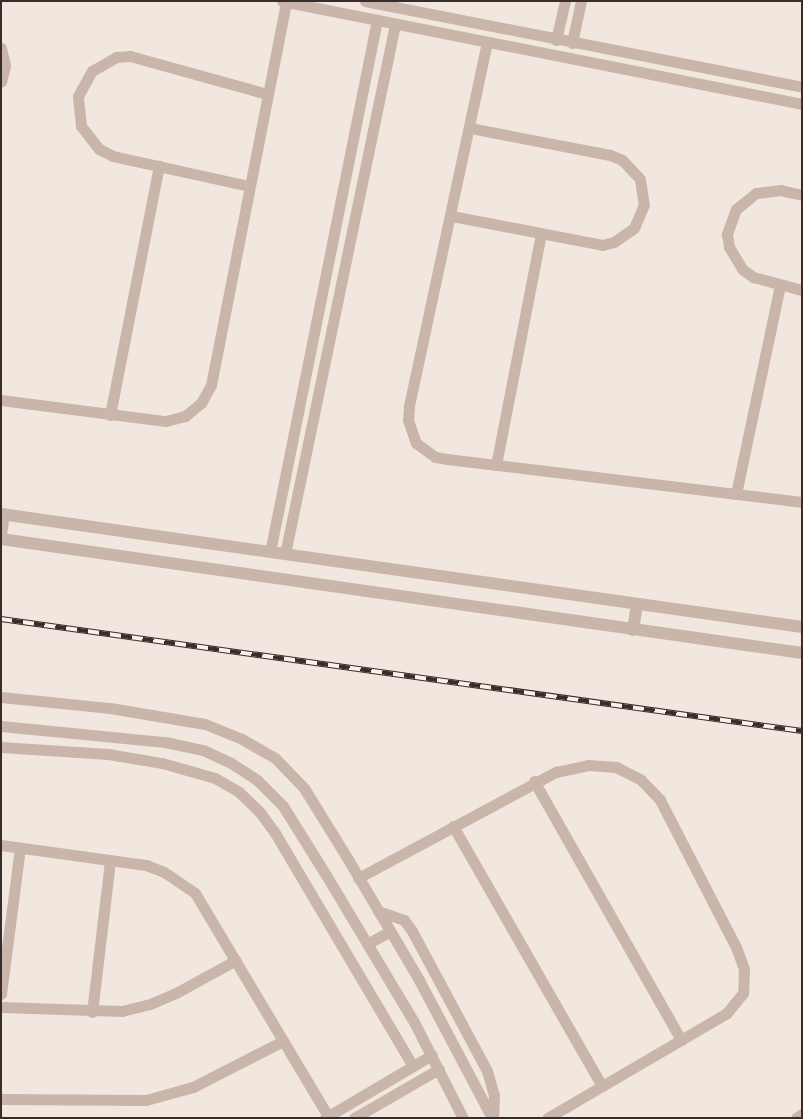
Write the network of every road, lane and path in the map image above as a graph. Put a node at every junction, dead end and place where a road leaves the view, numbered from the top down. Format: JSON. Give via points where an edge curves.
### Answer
{"nodes":[{"id":1,"x":365,"y":1,"type":"edge"},
{"id":2,"x":565,"y":1,"type":"edge"},
{"id":3,"x":581,"y":1,"type":"edge"},
{"id":4,"x":284,"y":2,"type":"edge"},
{"id":5,"x":327,"y":6,"type":"edge"},
{"id":6,"x":377,"y":20,"type":"junction"},
{"id":7,"x":395,"y":24,"type":"junction"},
{"id":8,"x":556,"y":40,"type":"junction"},
{"id":9,"x":487,"y":42,"type":"junction"},
{"id":10,"x":572,"y":43,"type":"junction"},
{"id":11,"x":1,"y":48,"type":"edge"},
{"id":12,"x":642,"y":54,"type":"junction"},
{"id":13,"x":368,"y":69,"type":"junction"},
{"id":14,"x":638,"y":71,"type":"junction"},
{"id":15,"x":384,"y":72,"type":"junction"},
{"id":16,"x":1,"y":82,"type":"edge"},
{"id":17,"x":802,"y":87,"type":"edge"},
{"id":18,"x":267,"y":94,"type":"junction"},
{"id":19,"x":802,"y":104,"type":"edge"},
{"id":20,"x":470,"y":128,"type":"junction"},
{"id":21,"x":159,"y":166,"type":"junction"},
{"id":22,"x":249,"y":186,"type":"junction"},
{"id":23,"x":802,"y":195,"type":"edge"},
{"id":24,"x":452,"y":216,"type":"junction"},
{"id":25,"x":542,"y":234,"type":"junction"},
{"id":26,"x":780,"y":285,"type":"junction"},
{"id":27,"x":802,"y":290,"type":"edge"},
{"id":28,"x":1,"y":400,"type":"edge"},
{"id":29,"x":110,"y":415,"type":"junction"},
{"id":30,"x":496,"y":465,"type":"junction"},
{"id":31,"x":736,"y":494,"type":"junction"},
{"id":32,"x":802,"y":502,"type":"edge"},
{"id":33,"x":279,"y":505,"type":"junction"},
{"id":34,"x":294,"y":508,"type":"junction"},
{"id":35,"x":3,"y":514,"type":"edge"},
{"id":36,"x":1,"y":534,"type":"edge"},
{"id":37,"x":1,"y":539,"type":"edge"},
{"id":38,"x":270,"y":552,"type":"junction"},
{"id":39,"x":285,"y":554,"type":"junction"},
{"id":40,"x":637,"y":604,"type":"junction"},
{"id":41,"x":802,"y":627,"type":"edge"},
{"id":42,"x":633,"y":630,"type":"junction"},
{"id":43,"x":802,"y":653,"type":"edge"},
{"id":44,"x":1,"y":697,"type":"edge"},
{"id":45,"x":1,"y":726,"type":"edge"},
{"id":46,"x":59,"y":730,"type":"junction"},
{"id":47,"x":165,"y":742,"type":"junction"},
{"id":48,"x":1,"y":747,"type":"edge"},
{"id":49,"x":57,"y":750,"type":"junction"},
{"id":50,"x":162,"y":762,"type":"junction"},
{"id":51,"x":534,"y":781,"type":"junction"},
{"id":52,"x":453,"y":826,"type":"junction"},
{"id":53,"x":1,"y":845,"type":"edge"},
{"id":54,"x":20,"y":848,"type":"junction"},
{"id":55,"x":110,"y":860,"type":"junction"},
{"id":56,"x":316,"y":860,"type":"junction"},
{"id":57,"x":299,"y":871,"type":"junction"},
{"id":58,"x":358,"y":878,"type":"junction"},
{"id":59,"x":378,"y":911,"type":"junction"},
{"id":60,"x":390,"y":930,"type":"junction"},
{"id":61,"x":366,"y":944,"type":"junction"},
{"id":62,"x":236,"y":960,"type":"junction"},
{"id":63,"x":1,"y":994,"type":"edge"},
{"id":64,"x":1,"y":1007,"type":"edge"},
{"id":65,"x":92,"y":1012,"type":"junction"},
{"id":66,"x":680,"y":1040,"type":"junction"},
{"id":67,"x":283,"y":1041,"type":"junction"},
{"id":68,"x":432,"y":1055,"type":"junction"},
{"id":69,"x":413,"y":1066,"type":"junction"},
{"id":70,"x":439,"y":1069,"type":"junction"},
{"id":71,"x":602,"y":1086,"type":"junction"},
{"id":72,"x":1,"y":1099,"type":"edge"},
{"id":73,"x":802,"y":1114,"type":"edge"},
{"id":74,"x":326,"y":1117,"type":"edge"},
{"id":75,"x":354,"y":1118,"type":"edge"},
{"id":76,"x":463,"y":1118,"type":"edge"},
{"id":77,"x":492,"y":1118,"type":"edge"},
{"id":78,"x":547,"y":1118,"type":"edge"},
{"id":79,"x":796,"y":1118,"type":"edge"}],
"edges":[{"from":1,"to":8,"type":"street"},
{"from":2,"to":8,"type":"street"},
{"from":3,"to":10,"type":"street"},
{"from":4,"to":5,"type":"street"},
{"from":4,"to":18,"type":"street"},
{"from":5,"to":6,"type":"street"},
{"from":6,"to":7,"type":"street"},
{"from":6,"to":13,"type":"street"},
{"from":7,"to":9,"type":"street"},
{"from":7,"to":15,"type":"street"},
{"from":8,"to":10,"type":"street"},
{"from":9,"to":14,"type":"street"},
{"from":9,"to":20,"type":"street"},
{"from":10,"to":12,"type":"street"},
{"from":11,"to":16,"type":"street","via":[[5,66]]},
{"from":12,"to":14,"type":"street"},
{"from":12,"to":17,"type":"street"},
{"from":13,"to":15,"type":"street"},
{"from":13,"to":33,"type":"street"},
{"from":14,"to":19,"type":"street"},
{"from":15,"to":34,"type":"street"},
{"from":18,"to":21,"type":"street","via":[[130,56],[103,63],[88,77],[78,96],[81,126],[99,149],[113,156]]},
{"from":18,"to":22,"type":"street"},
{"from":20,"to":24,"type":"street"},
{"from":20,"to":25,"type":"street","via":[[610,155],[632,168],[640,179],[644,205],[637,223],[625,236],[602,245]]},
{"from":21,"to":22,"type":"street"},
{"from":21,"to":29,"type":"street"},
{"from":22,"to":29,"type":"street","via":[[207,394],[194,410],[176,420]]},
{"from":23,"to":26,"type":"street","via":[[782,190],[756,193],[736,209],[730,221],[729,247],[734,259],[753,277]]},
{"from":24,"to":25,"type":"street"},
{"from":24,"to":30,"type":"street","via":[[408,420],[416,443],[436,457]]},
{"from":25,"to":30,"type":"street"},
{"from":26,"to":27,"type":"street"},
{"from":26,"to":31,"type":"street"},
{"from":28,"to":29,"type":"street"},
{"from":30,"to":31,"type":"street"},
{"from":31,"to":32,"type":"street"},
{"from":33,"to":34,"type":"street"},
{"from":33,"to":38,"type":"street"},
{"from":34,"to":39,"type":"street"},
{"from":35,"to":36,"type":"street"},
{"from":35,"to":38,"type":"street"},
{"from":37,"to":42,"type":"street"},
{"from":38,"to":39,"type":"street"},
{"from":39,"to":40,"type":"street"},
{"from":40,"to":41,"type":"street"},
{"from":40,"to":42,"type":"street"},
{"from":42,"to":43,"type":"street"},
{"from":44,"to":58,"type":"street","via":[[165,717],[205,724],[242,739],[276,759],[304,788]]},
{"from":45,"to":46,"type":"street"},
{"from":46,"to":47,"type":"street"},
{"from":46,"to":49,"type":"street"},
{"from":47,"to":50,"type":"street"},
{"from":47,"to":56,"type":"street","via":[[203,750],[257,780],[283,806]]},
{"from":48,"to":49,"type":"street"},
{"from":49,"to":50,"type":"street"},
{"from":50,"to":57,"type":"street","via":[[215,778],[239,792],[259,811]]},
{"from":51,"to":52,"type":"street"},
{"from":51,"to":66,"type":"street"},
{"from":51,"to":66,"type":"street","via":[[588,765],[616,768],[641,780],[660,800],[736,947],[744,969],[742,993],[727,1013]]},
{"from":52,"to":58,"type":"street"},
{"from":52,"to":71,"type":"street"},
{"from":53,"to":54,"type":"street"},
{"from":54,"to":55,"type":"street"},
{"from":54,"to":63,"type":"street"},
{"from":55,"to":62,"type":"street","via":[[146,865],[180,881],[195,893]]},
{"from":55,"to":65,"type":"street"},
{"from":56,"to":57,"type":"street"},
{"from":56,"to":61,"type":"street"},
{"from":57,"to":69,"type":"street"},
{"from":58,"to":59,"type":"street"},
{"from":59,"to":60,"type":"street"},
{"from":59,"to":77,"type":"street","via":[[392,913],[412,931],[487,1071],[494,1095]]},
{"from":60,"to":61,"type":"street"},
{"from":60,"to":77,"type":"street"},
{"from":61,"to":68,"type":"street"},
{"from":62,"to":65,"type":"street","via":[[150,1004]]},
{"from":62,"to":67,"type":"street"},
{"from":64,"to":65,"type":"street"},
{"from":66,"to":71,"type":"street"},
{"from":67,"to":72,"type":"street","via":[[193,1087],[154,1099]]},
{"from":67,"to":74,"type":"street"},
{"from":68,"to":69,"type":"street"},
{"from":68,"to":70,"type":"street"},
{"from":69,"to":74,"type":"street"},
{"from":70,"to":75,"type":"street"},
{"from":70,"to":76,"type":"street"},
{"from":71,"to":78,"type":"street"},
{"from":73,"to":79,"type":"street"}]}
